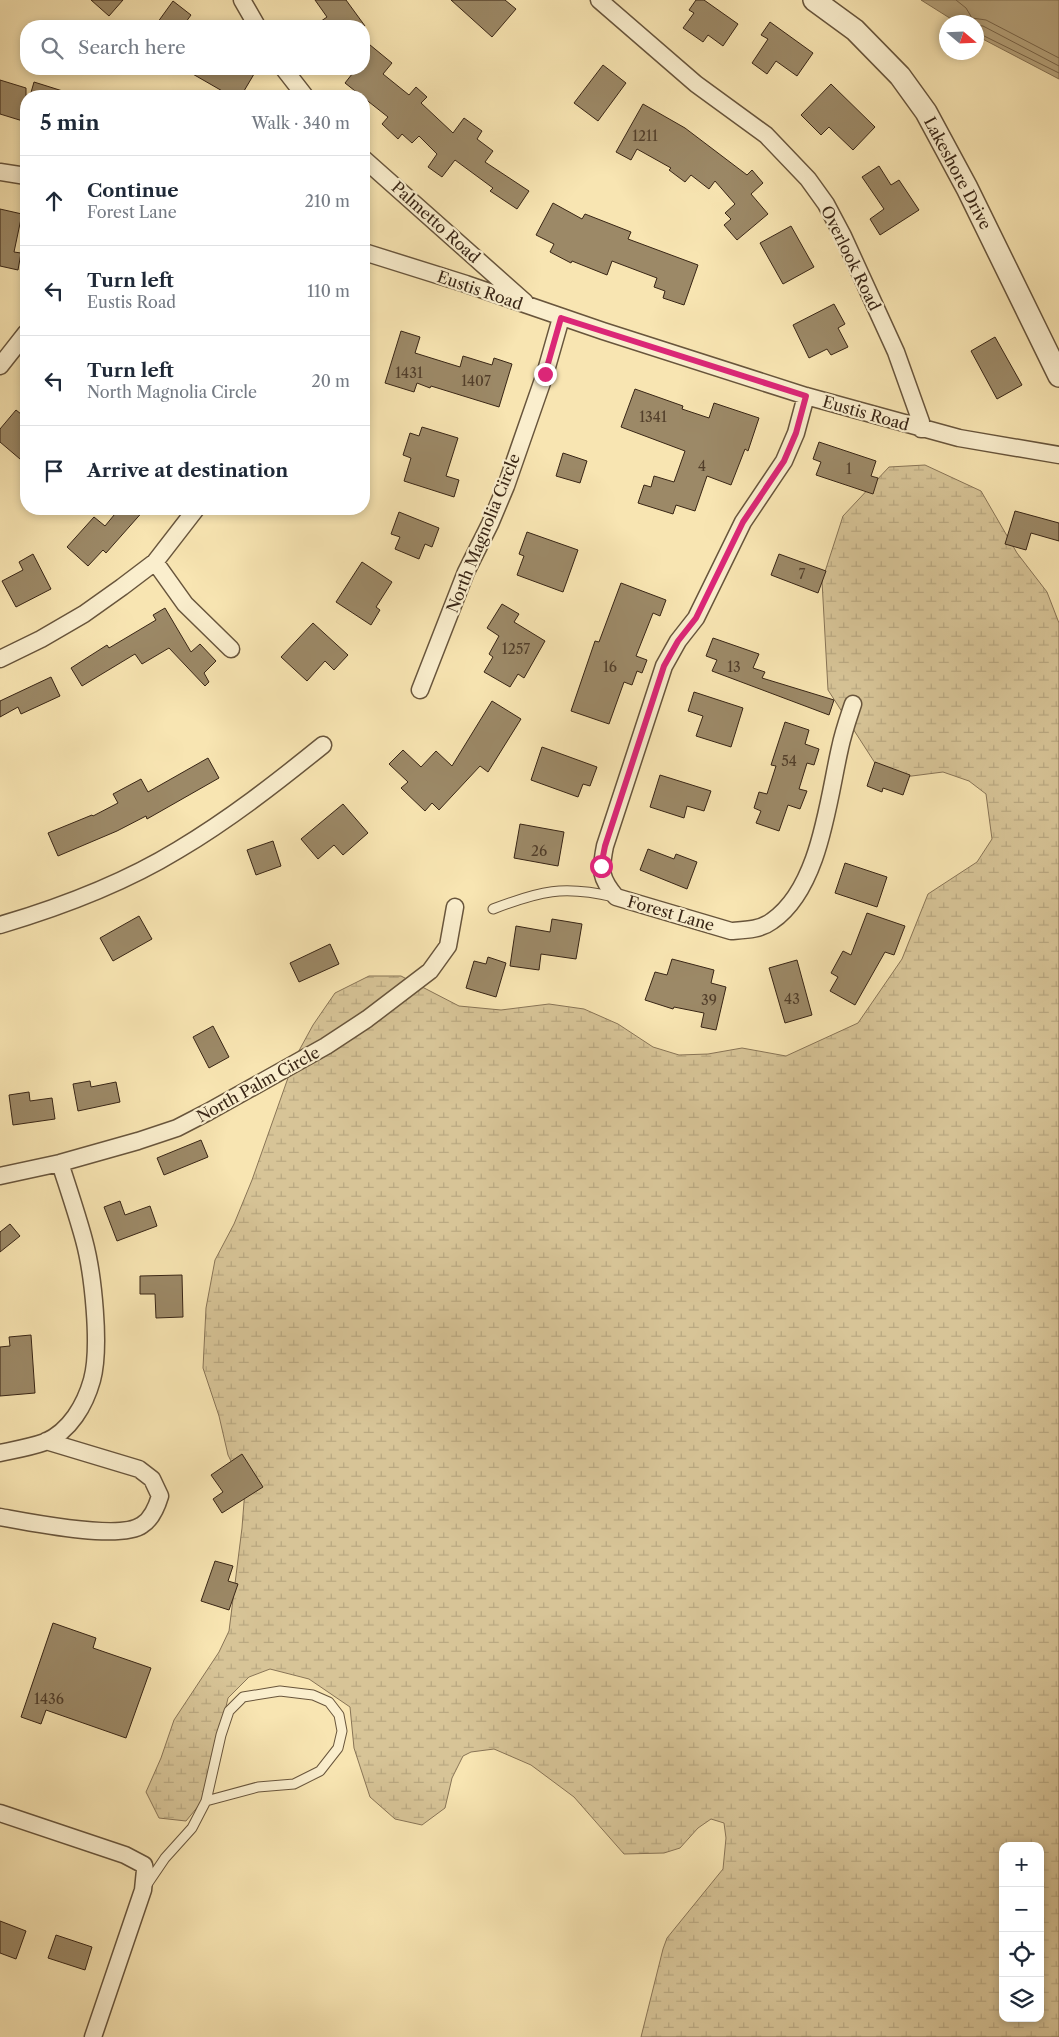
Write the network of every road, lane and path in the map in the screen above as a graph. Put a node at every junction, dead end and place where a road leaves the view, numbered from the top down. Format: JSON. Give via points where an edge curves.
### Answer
{"nodes":[{"id":1,"x":242,"y":0,"type":"edge"},
{"id":2,"x":599,"y":0,"type":"edge"},
{"id":3,"x":814,"y":0,"type":"edge"},
{"id":4,"x":254,"y":20,"type":"edge"},
{"id":5,"x":289,"y":75,"type":"edge"},
{"id":6,"x":300,"y":90,"type":"edge"},
{"id":7,"x":370,"y":164,"type":"edge"},
{"id":8,"x":0,"y":172,"type":"edge"},
{"id":9,"x":20,"y":175,"type":"edge"},
{"id":10,"x":370,"y":254,"type":"edge"},
{"id":11,"x":530,"y":306,"type":"junction"},
{"id":12,"x":561,"y":318,"type":"junction"},
{"id":13,"x":20,"y":341,"type":"edge"},
{"id":14,"x":0,"y":366,"type":"edge"},
{"id":15,"x":1059,"y":376,"type":"edge"},
{"id":16,"x":806,"y":396,"type":"junction"},
{"id":17,"x":921,"y":429,"type":"junction"},
{"id":18,"x":1059,"y":455,"type":"edge"},
{"id":19,"x":191,"y":515,"type":"edge"},
{"id":20,"x":155,"y":562,"type":"junction"},
{"id":21,"x":231,"y":649,"type":"dead end"},
{"id":22,"x":0,"y":659,"type":"edge"},
{"id":23,"x":420,"y":690,"type":"dead end"},
{"id":24,"x":853,"y":704,"type":"dead end"},
{"id":25,"x":323,"y":745,"type":"dead end"},
{"id":26,"x":616,"y":898,"type":"junction"},
{"id":27,"x":455,"y":907,"type":"dead end"},
{"id":28,"x":493,"y":909,"type":"dead end"},
{"id":29,"x":0,"y":925,"type":"edge"},
{"id":30,"x":60,"y":1163,"type":"junction"},
{"id":31,"x":0,"y":1176,"type":"edge"},
{"id":32,"x":46,"y":1441,"type":"junction"},
{"id":33,"x":0,"y":1453,"type":"edge"},
{"id":34,"x":0,"y":1517,"type":"edge"},
{"id":35,"x":206,"y":1801,"type":"junction"},
{"id":36,"x":0,"y":1813,"type":"edge"},
{"id":37,"x":143,"y":1890,"type":"junction"},
{"id":38,"x":93,"y":2037,"type":"edge"}],
"edges":[{"from":1,"to":4,"type":"street"},
{"from":2,"to":17,"type":"street","name":"Overlook Road","via":[[696,84],[766,135],[808,179],[844,236],[896,352]]},
{"from":3,"to":15,"type":"street","name":"Lakeshore Drive","via":[[855,30],[900,76],[926,112]]},
{"from":5,"to":6,"type":"street"},
{"from":7,"to":11,"type":"street","name":"Palmetto Road"},
{"from":8,"to":9,"type":"street"},
{"from":10,"to":11,"type":"street","name":"Eustis Road"},
{"from":11,"to":12,"type":"street","name":"Eustis Road"},
{"from":12,"to":16,"type":"street","name":"Eustis Road"},
{"from":12,"to":23,"type":"street","name":"North Magnolia Circle","via":[[506,486],[466,572]]},
{"from":13,"to":14,"type":"street"},
{"from":16,"to":17,"type":"street","name":"Eustis Road"},
{"from":16,"to":26,"type":"street","name":"Forest Lane","via":[[784,461],[743,522],[696,618],[664,666],[605,846],[602,876]]},
{"from":17,"to":18,"type":"street","name":"Eustis Road"},
{"from":19,"to":20,"type":"street"},
{"from":20,"to":21,"type":"street","via":[[185,604]]},
{"from":20,"to":22,"type":"street","via":[[84,614],[41,640]]},
{"from":24,"to":26,"type":"street","name":"Forest Lane","via":[[822,833],[808,872],[783,912],[751,930],[731,931]]},
{"from":25,"to":29,"type":"street","via":[[232,816],[177,850],[88,894]]},
{"from":26,"to":28,"type":"lane","via":[[588,891],[544,892]]},
{"from":27,"to":30,"type":"street","name":"North Palm Circle","via":[[448,946],[430,971],[326,1046],[176,1128]]},
{"from":30,"to":31,"type":"street","name":"North Palm Circle"},
{"from":30,"to":32,"type":"street","via":[[85,1241],[93,1283],[95,1350],[92,1378],[82,1407],[66,1427]]},
{"from":32,"to":33,"type":"street"},
{"from":32,"to":34,"type":"street","via":[[139,1469],[152,1479],[160,1496],[150,1518],[134,1529],[89,1530]]},
{"from":35,"to":35,"type":"lane","via":[[229,1711],[243,1697],[280,1691],[313,1695],[329,1702],[339,1715],[342,1731],[338,1748],[320,1772],[294,1784],[258,1787]]},
{"from":35,"to":37,"type":"lane","via":[[192,1828],[165,1858]]},
{"from":36,"to":37,"type":"street","via":[[125,1855],[142,1864],[145,1870]]},
{"from":37,"to":38,"type":"street"}]}
